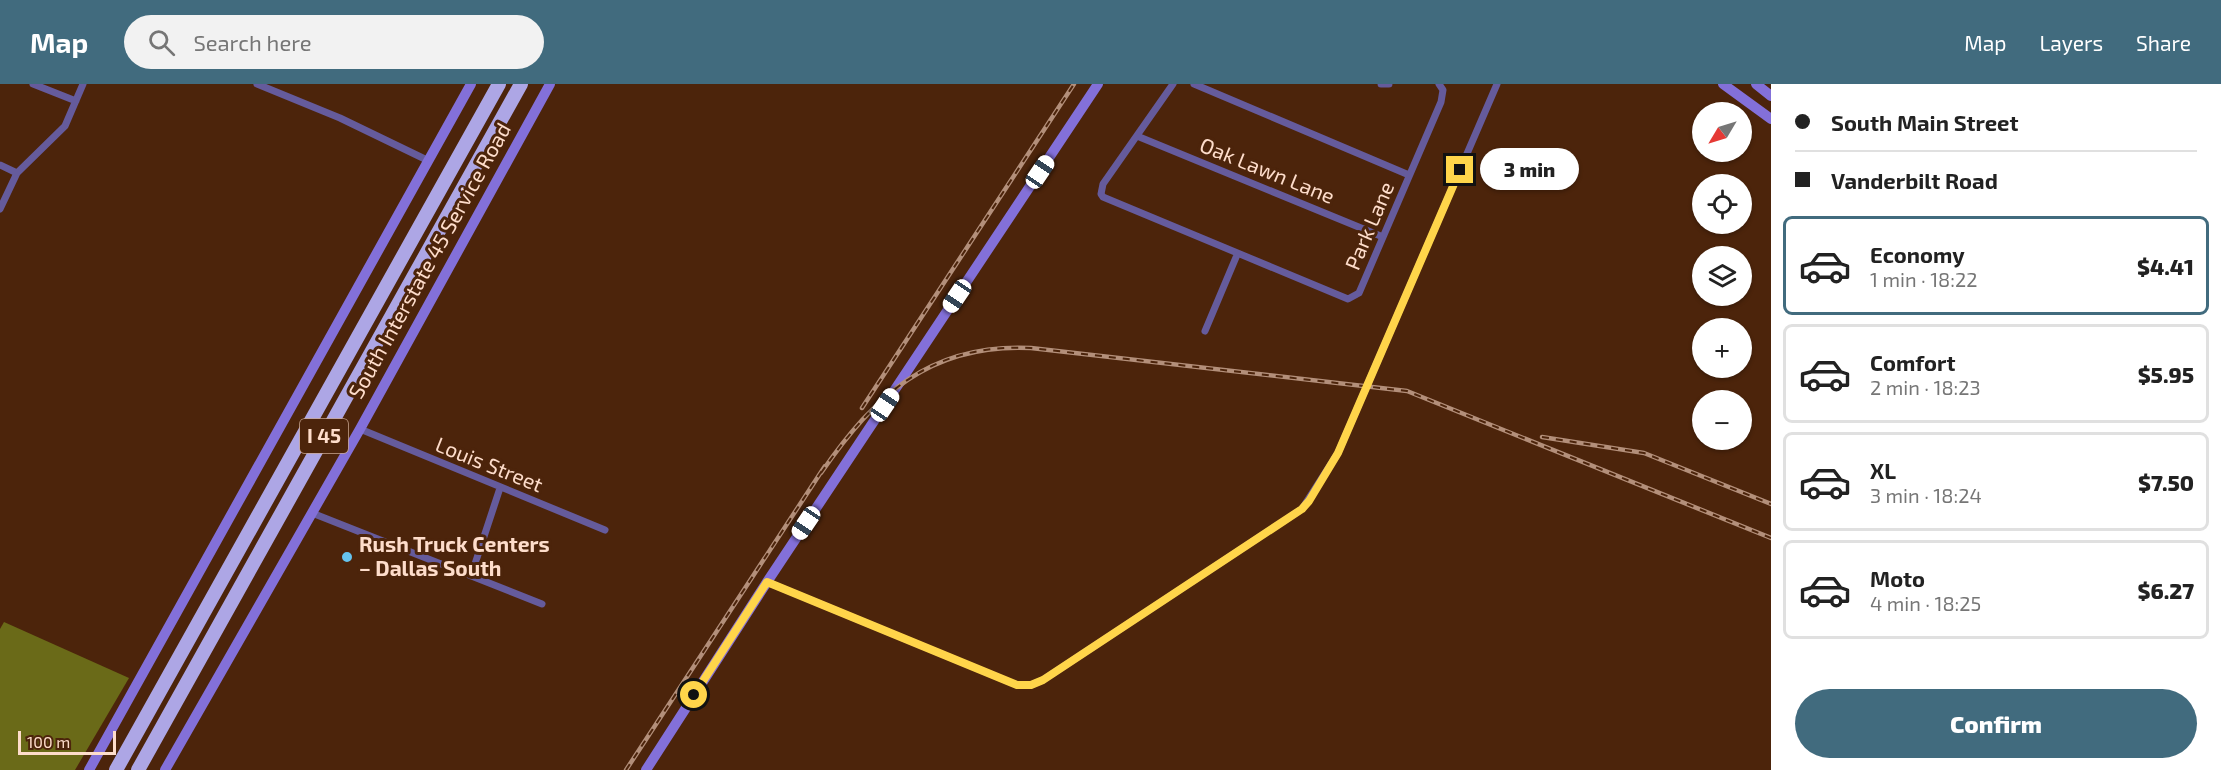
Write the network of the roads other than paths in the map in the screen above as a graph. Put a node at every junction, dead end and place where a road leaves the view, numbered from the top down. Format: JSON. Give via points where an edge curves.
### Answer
{"nodes":[{"id":1,"x":33,"y":84,"type":"edge"},
{"id":2,"x":84,"y":84,"type":"edge"},
{"id":3,"x":257,"y":84,"type":"edge"},
{"id":4,"x":471,"y":84,"type":"edge"},
{"id":5,"x":499,"y":84,"type":"edge"},
{"id":6,"x":521,"y":84,"type":"edge"},
{"id":7,"x":531,"y":84,"type":"edge"},
{"id":8,"x":550,"y":84,"type":"edge"},
{"id":9,"x":1098,"y":84,"type":"edge"},
{"id":10,"x":1173,"y":84,"type":"edge"},
{"id":11,"x":1194,"y":84,"type":"edge"},
{"id":12,"x":1381,"y":84,"type":"edge"},
{"id":13,"x":1389,"y":84,"type":"edge"},
{"id":14,"x":1439,"y":84,"type":"edge"},
{"id":15,"x":1497,"y":84,"type":"edge"},
{"id":16,"x":1723,"y":84,"type":"edge"},
{"id":17,"x":1755,"y":84,"type":"edge"},
{"id":18,"x":1771,"y":96,"type":"edge"},
{"id":19,"x":513,"y":99,"type":"junction"},
{"id":20,"x":76,"y":101,"type":"junction"},
{"id":21,"x":1748,"y":102,"type":"joint"},
{"id":22,"x":1752,"y":105,"type":"edge"},
{"id":23,"x":1771,"y":119,"type":"edge"},
{"id":24,"x":1137,"y":136,"type":"junction"},
{"id":25,"x":429,"y":160,"type":"junction"},
{"id":26,"x":0,"y":165,"type":"edge"},
{"id":27,"x":17,"y":173,"type":"junction"},
{"id":28,"x":1409,"y":175,"type":"junction"},
{"id":29,"x":0,"y":209,"type":"edge"},
{"id":30,"x":1383,"y":237,"type":"junction"},
{"id":31,"x":1237,"y":255,"type":"junction"},
{"id":32,"x":1205,"y":331,"type":"dead end"},
{"id":33,"x":360,"y":429,"type":"junction"},
{"id":34,"x":500,"y":488,"type":"junction"},
{"id":35,"x":312,"y":513,"type":"junction"},
{"id":36,"x":605,"y":530,"type":"dead end"},
{"id":37,"x":471,"y":576,"type":"junction"},
{"id":38,"x":767,"y":582,"type":"junction"},
{"id":39,"x":542,"y":604,"type":"dead end"},
{"id":40,"x":132,"y":741,"type":"junction"},
{"id":41,"x":89,"y":770,"type":"edge"},
{"id":42,"x":108,"y":770,"type":"edge"},
{"id":43,"x":116,"y":770,"type":"edge"},
{"id":44,"x":138,"y":770,"type":"edge"},
{"id":45,"x":165,"y":770,"type":"edge"},
{"id":46,"x":646,"y":770,"type":"edge"}],
"edges":[{"from":1,"to":20,"type":"street"},
{"from":2,"to":20,"type":"street"},
{"from":3,"to":25,"type":"street"},
{"from":4,"to":25,"type":"main road"},
{"from":5,"to":40,"type":"highway","number":"I 45"},
{"from":6,"to":19,"type":"highway","number":"I 45"},
{"from":7,"to":19,"type":"highway"},
{"from":8,"to":33,"type":"main road","name":"South Interstate 45 Service Road"},
{"from":9,"to":38,"type":"main road"},
{"from":10,"to":24,"type":"street","name":"Park Lane"},
{"from":11,"to":28,"type":"street"},
{"from":12,"to":13,"type":"street"},
{"from":14,"to":28,"type":"street","name":"Park Lane","via":[[1443,90],[1441,102]]},
{"from":15,"to":38,"type":"street","via":[[1338,453],[1302,509],[1031,685],[1017,685]]},
{"from":16,"to":21,"type":"main road"},
{"from":17,"to":18,"type":"main road"},
{"from":17,"to":21,"type":"main road"},
{"from":19,"to":44,"type":"highway","number":"I 45"},
{"from":20,"to":27,"type":"street","via":[[59,135]]},
{"from":22,"to":23,"type":"main road"},
{"from":24,"to":30,"type":"street","name":"Oak Lawn Lane"},
{"from":24,"to":31,"type":"street","name":"Park Lane","via":[[1103,184],[1103,197]]},
{"from":25,"to":41,"type":"main road"},
{"from":26,"to":27,"type":"street"},
{"from":27,"to":29,"type":"street"},
{"from":28,"to":30,"type":"street","name":"Park Lane"},
{"from":30,"to":31,"type":"street","name":"Park Lane","via":[[1354,298]]},
{"from":31,"to":32,"type":"street"},
{"from":33,"to":34,"type":"street","name":"Louis Street"},
{"from":33,"to":35,"type":"main road","name":"South Interstate 45 Service Road"},
{"from":34,"to":36,"type":"street","name":"Louis Street"},
{"from":34,"to":37,"type":"street"},
{"from":35,"to":37,"type":"street"},
{"from":35,"to":45,"type":"main road","name":"South Interstate 45 Service Road"},
{"from":37,"to":39,"type":"street"},
{"from":38,"to":46,"type":"main road"},
{"from":40,"to":42,"type":"highway"},
{"from":40,"to":43,"type":"highway","number":"I 45"}]}
